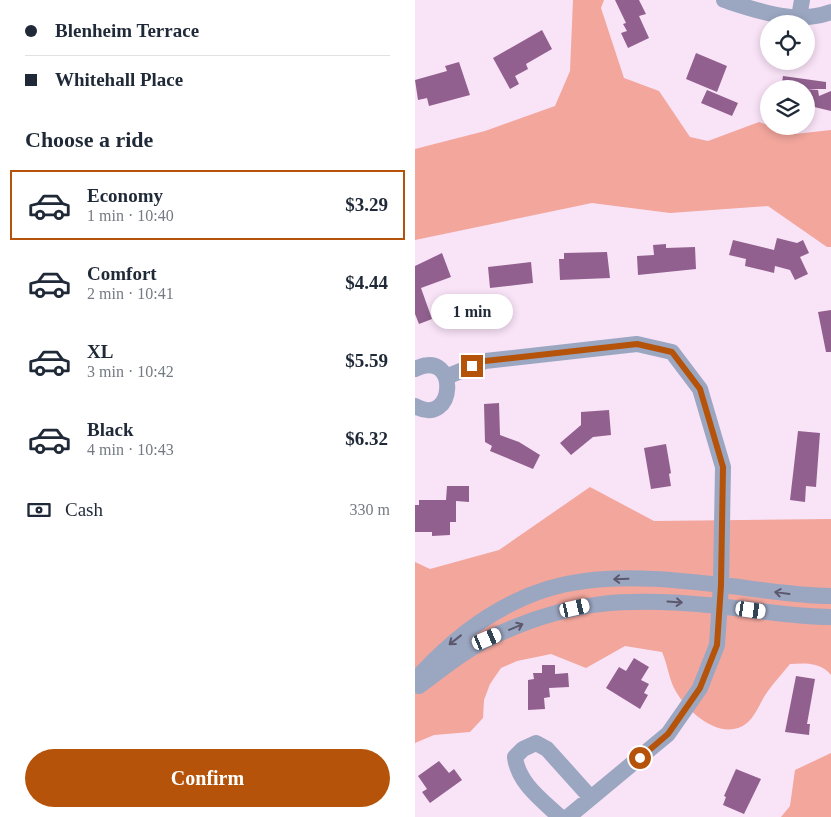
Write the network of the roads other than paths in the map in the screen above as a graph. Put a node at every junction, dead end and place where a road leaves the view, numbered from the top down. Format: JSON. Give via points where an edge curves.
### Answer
{"nodes":[{"id":1,"x":724,"y":0,"type":"edge"},
{"id":2,"x":802,"y":0,"type":"edge"},
{"id":3,"x":831,"y":12,"type":"edge"},
{"id":4,"x":783,"y":15,"type":"edge"},
{"id":5,"x":799,"y":15,"type":"edge"},
{"id":6,"x":815,"y":18,"type":"edge"},
{"id":7,"x":415,"y":368,"type":"edge"},
{"id":8,"x":446,"y":377,"type":"junction"},
{"id":9,"x":415,"y":406,"type":"edge"},
{"id":10,"x":721,"y":585,"type":"junction"},
{"id":11,"x":831,"y":596,"type":"edge"},
{"id":12,"x":719,"y":606,"type":"junction"},
{"id":13,"x":831,"y":618,"type":"edge"},
{"id":14,"x":415,"y":680,"type":"edge"},
{"id":15,"x":415,"y":688,"type":"edge"},
{"id":16,"x":591,"y":798,"type":"junction"},
{"id":17,"x":560,"y":817,"type":"edge"},
{"id":18,"x":568,"y":817,"type":"edge"}],
"edges":[{"from":1,"to":4,"type":"street","via":[[759,12]]},
{"from":2,"to":5,"type":"street"},
{"from":3,"to":6,"type":"street"},
{"from":7,"to":8,"type":"street","via":[[430,365]]},
{"from":8,"to":9,"type":"street","via":[[448,391],[441,404],[427,410]]},
{"from":8,"to":10,"type":"street","via":[[485,361],[637,344],[672,352],[700,389],[723,467]]},
{"from":11,"to":10,"type":"street","one_way":true,"via":[[805,596]]},
{"from":10,"to":12,"type":"street"},
{"from":10,"to":14,"type":"street","one_way":true,"via":[[628,579],[584,581],[540,591],[483,618],[440,652]]},
{"from":12,"to":13,"type":"street"},
{"from":15,"to":12,"type":"street","one_way":true,"via":[[487,639],[545,614],[589,604],[651,601]]},
{"from":12,"to":16,"type":"street","via":[[717,645],[700,688],[668,734]]},
{"from":16,"to":17,"type":"street","via":[[547,749],[536,743],[523,749],[515,757],[517,769],[530,789]]},
{"from":16,"to":18,"type":"street"}]}
